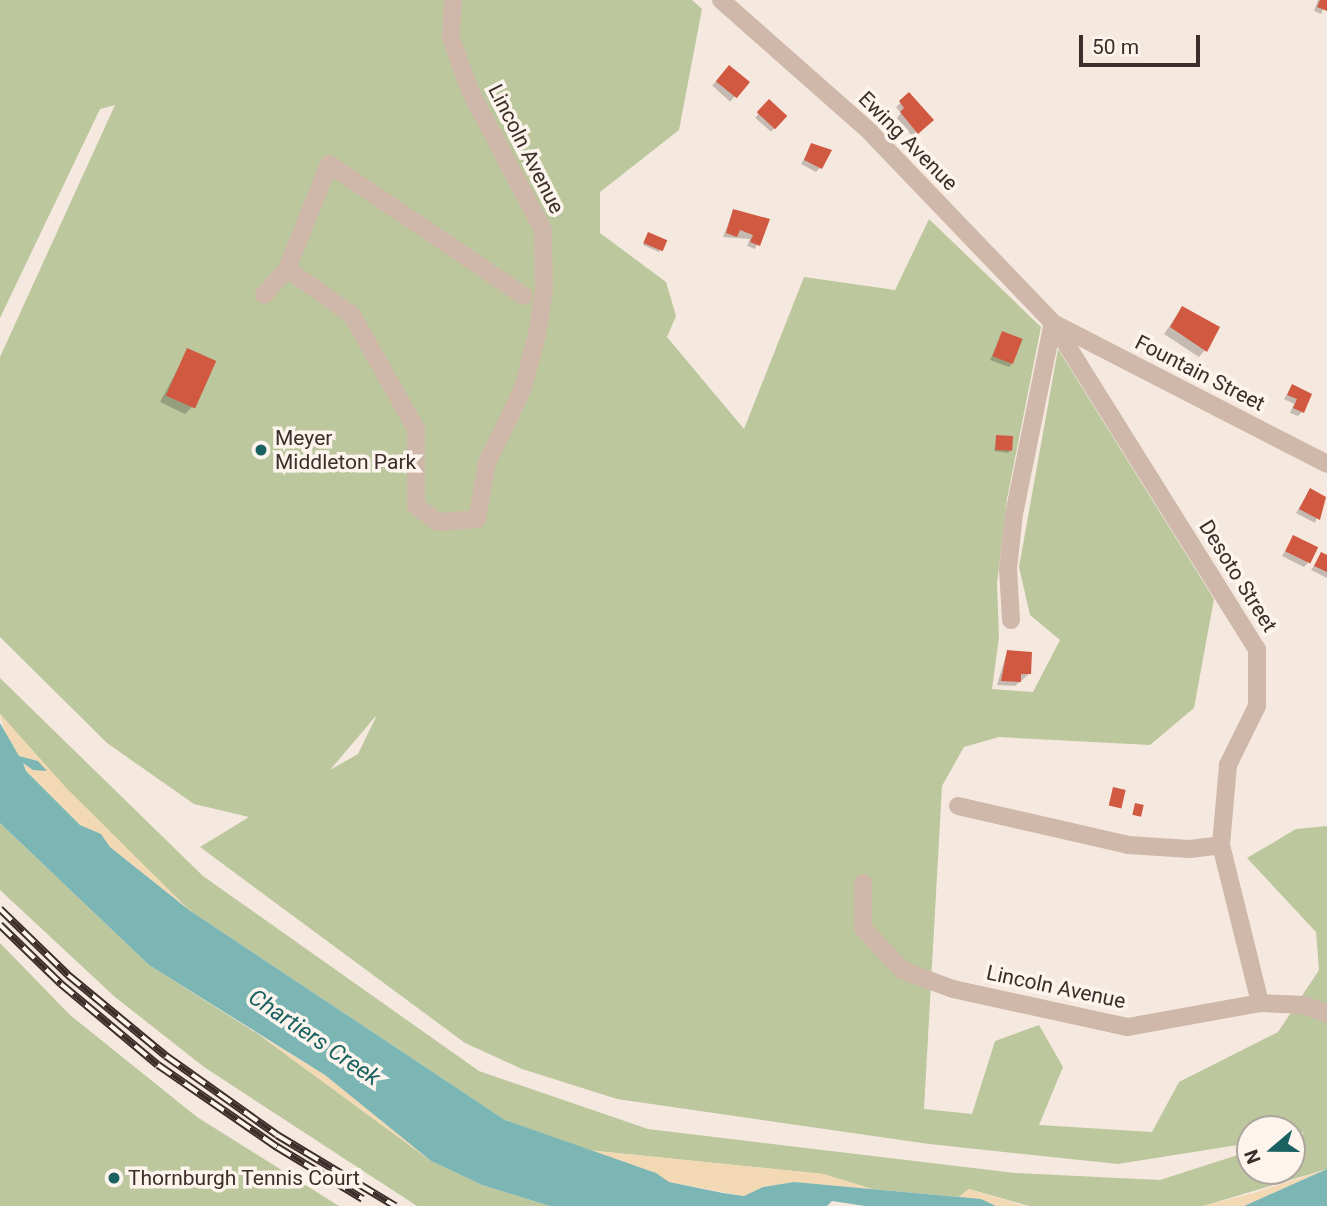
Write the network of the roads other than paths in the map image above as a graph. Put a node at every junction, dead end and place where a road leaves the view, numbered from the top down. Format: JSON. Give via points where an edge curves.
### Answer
{"nodes":[{"id":1,"x":453,"y":0,"type":"edge"},
{"id":2,"x":721,"y":0,"type":"edge"},
{"id":3,"x":287,"y":269,"type":"junction"},
{"id":4,"x":544,"y":277,"type":"junction"},
{"id":5,"x":264,"y":295,"type":"dead end"},
{"id":6,"x":524,"y":296,"type":"junction"},
{"id":7,"x":1053,"y":323,"type":"junction"},
{"id":8,"x":537,"y":335,"type":"junction"},
{"id":9,"x":1327,"y":464,"type":"edge"},
{"id":10,"x":1011,"y":620,"type":"dead end"},
{"id":11,"x":958,"y":806,"type":"dead end"},
{"id":12,"x":1221,"y":845,"type":"junction"},
{"id":13,"x":863,"y":883,"type":"dead end"},
{"id":14,"x":1260,"y":1003,"type":"junction"},
{"id":15,"x":1327,"y":1014,"type":"edge"}],
"edges":[{"from":1,"to":4,"type":"street","name":"Lincoln Avenue","via":[[451,38],[471,93],[543,230]]},
{"from":2,"to":7,"type":"street","name":"Ewing Avenue","via":[[870,132]]},
{"from":3,"to":5,"type":"street"},
{"from":3,"to":6,"type":"street","via":[[329,164]]},
{"from":3,"to":8,"type":"street","name":"Lincoln Avenue","via":[[352,315],[416,429],[416,506],[438,522],[477,519],[487,463],[523,388]]},
{"from":4,"to":6,"type":"street","via":[[522,291]]},
{"from":4,"to":8,"type":"street","name":"Lincoln Avenue"},
{"from":6,"to":8,"type":"street"},
{"from":7,"to":9,"type":"street","name":"Fountain Street"},
{"from":7,"to":10,"type":"street","via":[[1014,514],[1008,569]]},
{"from":7,"to":12,"type":"street","name":"Desoto Street","via":[[1257,649],[1257,706],[1228,765]]},
{"from":11,"to":12,"type":"street","via":[[1128,845],[1190,849]]},
{"from":12,"to":14,"type":"street","name":"Desoto Street"},
{"from":13,"to":14,"type":"street","name":"Lincoln Avenue","via":[[863,928],[902,970],[940,985],[1128,1027]]},
{"from":14,"to":15,"type":"street","name":"Lincoln Avenue","via":[[1304,1005]]}]}
